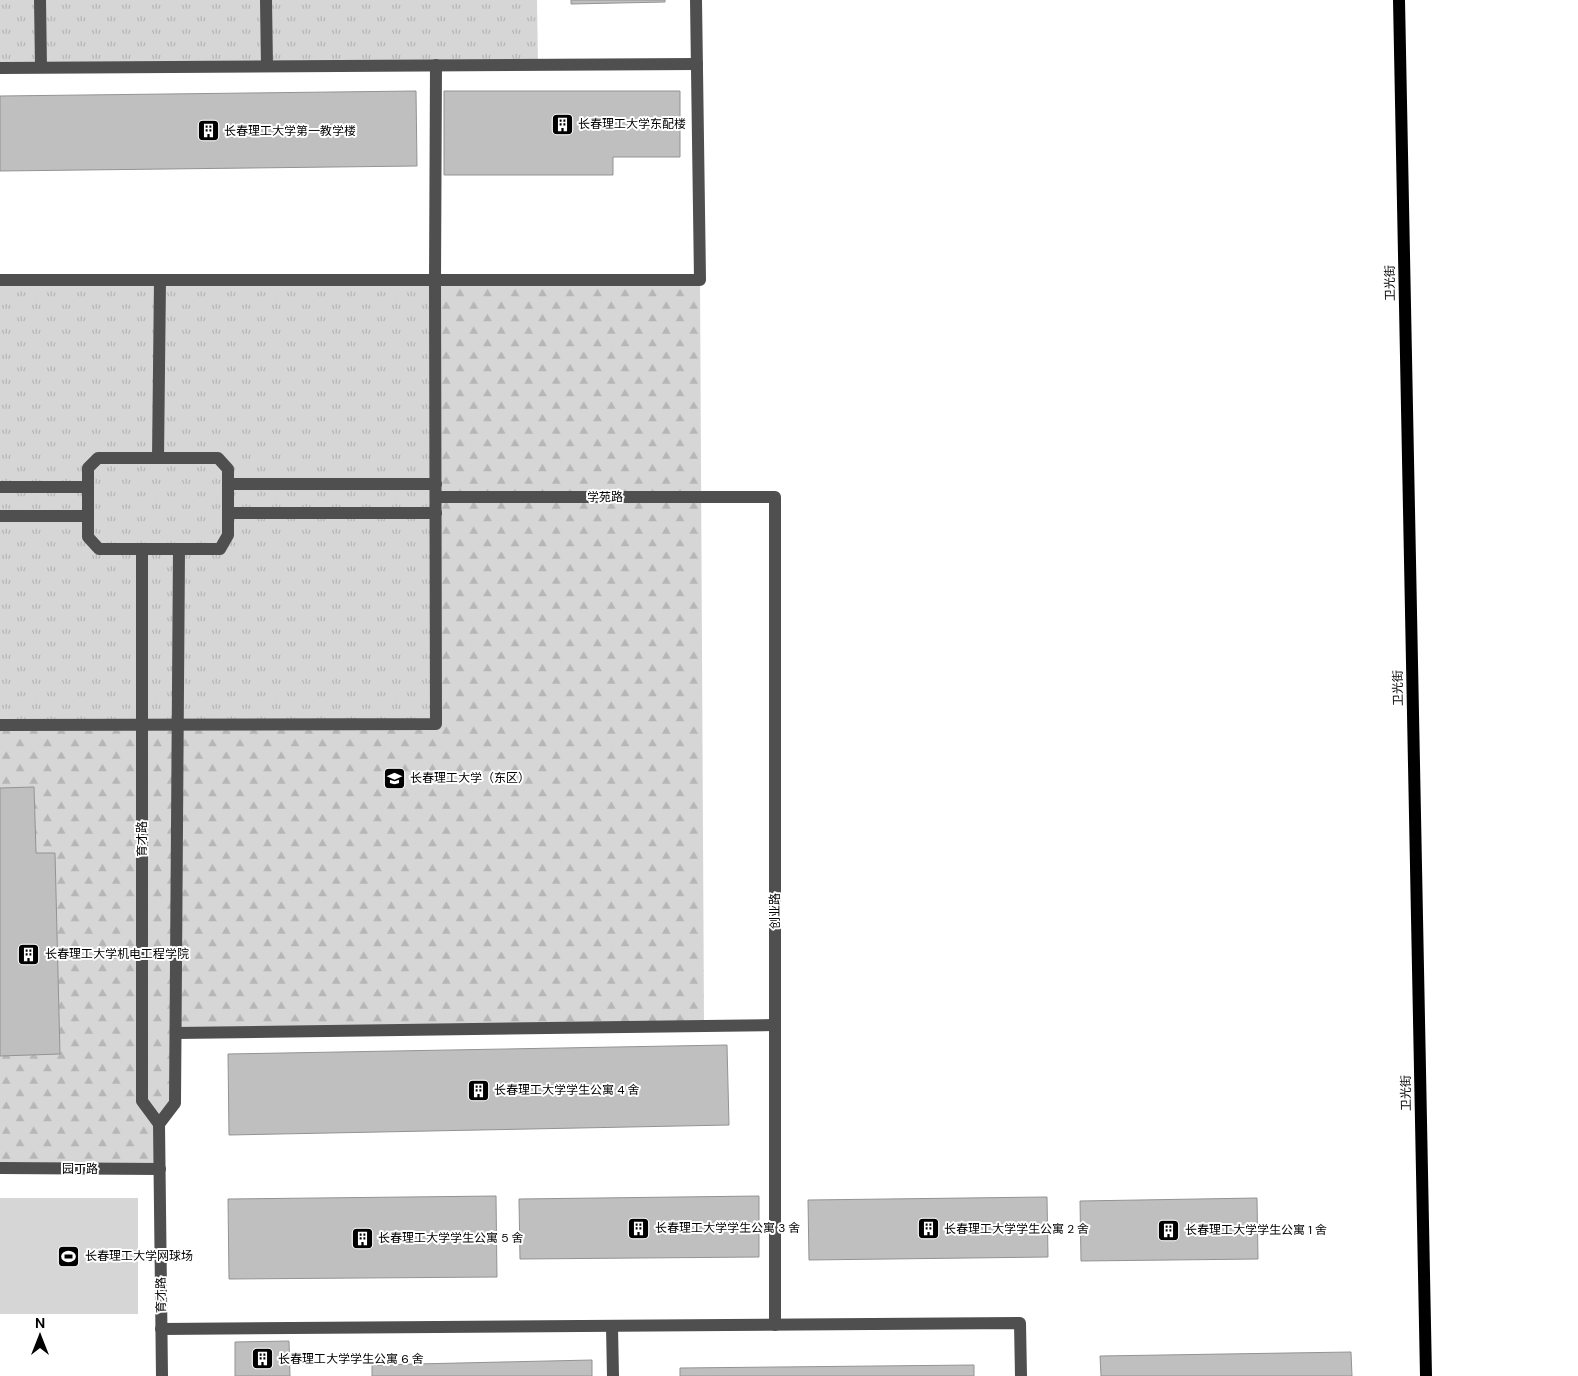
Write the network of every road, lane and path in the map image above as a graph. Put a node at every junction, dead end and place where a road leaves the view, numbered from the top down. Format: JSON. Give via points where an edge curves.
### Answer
{"nodes":[{"id":1,"x":40,"y":0,"type":"edge"},
{"id":2,"x":266,"y":0,"type":"edge"},
{"id":3,"x":696,"y":0,"type":"edge"},
{"id":4,"x":1399,"y":0,"type":"edge"},
{"id":5,"x":697,"y":64,"type":"junction"},
{"id":6,"x":436,"y":65,"type":"junction"},
{"id":7,"x":267,"y":66,"type":"junction"},
{"id":8,"x":41,"y":67,"type":"junction"},
{"id":9,"x":0,"y":68,"type":"edge"},
{"id":10,"x":0,"y":280,"type":"edge"},
{"id":11,"x":160,"y":280,"type":"junction"},
{"id":12,"x":435,"y":280,"type":"junction"},
{"id":13,"x":158,"y":458,"type":"junction"},
{"id":14,"x":228,"y":484,"type":"junction"},
{"id":15,"x":436,"y":484,"type":"junction"},
{"id":16,"x":0,"y":488,"type":"edge"},
{"id":17,"x":88,"y":488,"type":"junction"},
{"id":18,"x":436,"y":497,"type":"junction"},
{"id":19,"x":775,"y":497,"type":"joint"},
{"id":20,"x":228,"y":513,"type":"junction"},
{"id":21,"x":436,"y":513,"type":"junction"},
{"id":22,"x":0,"y":516,"type":"edge"},
{"id":23,"x":88,"y":516,"type":"junction"},
{"id":24,"x":142,"y":549,"type":"junction"},
{"id":25,"x":179,"y":549,"type":"junction"},
{"id":26,"x":0,"y":725,"type":"edge"},
{"id":27,"x":142,"y":725,"type":"junction"},
{"id":28,"x":178,"y":725,"type":"junction"},
{"id":29,"x":775,"y":1025,"type":"junction"},
{"id":30,"x":176,"y":1033,"type":"junction"},
{"id":31,"x":159,"y":1124,"type":"junction"},
{"id":32,"x":0,"y":1168,"type":"edge"},
{"id":33,"x":160,"y":1169,"type":"junction"},
{"id":34,"x":775,"y":1325,"type":"junction"},
{"id":35,"x":612,"y":1327,"type":"junction"},
{"id":36,"x":161,"y":1329,"type":"junction"},
{"id":37,"x":162,"y":1376,"type":"edge"},
{"id":38,"x":613,"y":1376,"type":"edge"},
{"id":39,"x":1021,"y":1376,"type":"edge"},
{"id":40,"x":1426,"y":1376,"type":"edge"}],
"edges":[{"from":1,"to":8,"type":"lane"},
{"from":2,"to":7,"type":"lane"},
{"from":3,"to":5,"type":"lane"},
{"from":4,"to":40,"type":"main road","name":"卫光街"},
{"from":5,"to":6,"type":"lane"},
{"from":5,"to":12,"type":"lane","via":[[700,280]]},
{"from":6,"to":7,"type":"lane"},
{"from":6,"to":12,"type":"lane"},
{"from":7,"to":8,"type":"lane"},
{"from":8,"to":9,"type":"lane"},
{"from":10,"to":11,"type":"lane"},
{"from":11,"to":12,"type":"lane"},
{"from":11,"to":13,"type":"lane"},
{"from":12,"to":15,"type":"lane"},
{"from":13,"to":14,"type":"lane","via":[[218,458],[228,469]]},
{"from":13,"to":17,"type":"lane","via":[[98,458],[88,468]]},
{"from":14,"to":15,"type":"lane"},
{"from":14,"to":20,"type":"lane"},
{"from":15,"to":18,"type":"lane"},
{"from":16,"to":17,"type":"lane"},
{"from":17,"to":23,"type":"lane"},
{"from":18,"to":19,"type":"lane","name":"学苑路"},
{"from":18,"to":21,"type":"lane"},
{"from":19,"to":29,"type":"lane","name":"创业路"},
{"from":20,"to":21,"type":"lane"},
{"from":20,"to":25,"type":"lane","via":[[228,535],[220,549]]},
{"from":21,"to":28,"type":"lane","via":[[436,724]]},
{"from":22,"to":23,"type":"lane"},
{"from":23,"to":24,"type":"lane","via":[[88,537],[99,549]]},
{"from":24,"to":25,"type":"lane"},
{"from":24,"to":27,"type":"lane","name":"育才路"},
{"from":25,"to":28,"type":"lane"},
{"from":26,"to":27,"type":"lane"},
{"from":27,"to":28,"type":"lane"},
{"from":27,"to":31,"type":"lane","name":"育才路","via":[[142,1101]]},
{"from":28,"to":30,"type":"lane"},
{"from":29,"to":30,"type":"lane"},
{"from":29,"to":34,"type":"lane","name":"创业路"},
{"from":30,"to":31,"type":"lane","via":[[175,1103]]},
{"from":31,"to":33,"type":"lane","name":"育才路"},
{"from":32,"to":33,"type":"lane","name":"园丁路"},
{"from":33,"to":36,"type":"lane","name":"育才路"},
{"from":34,"to":35,"type":"lane"},
{"from":34,"to":39,"type":"lane","via":[[1020,1324]]},
{"from":35,"to":36,"type":"lane"},
{"from":35,"to":38,"type":"lane"},
{"from":36,"to":37,"type":"lane","name":"育才路"}]}
